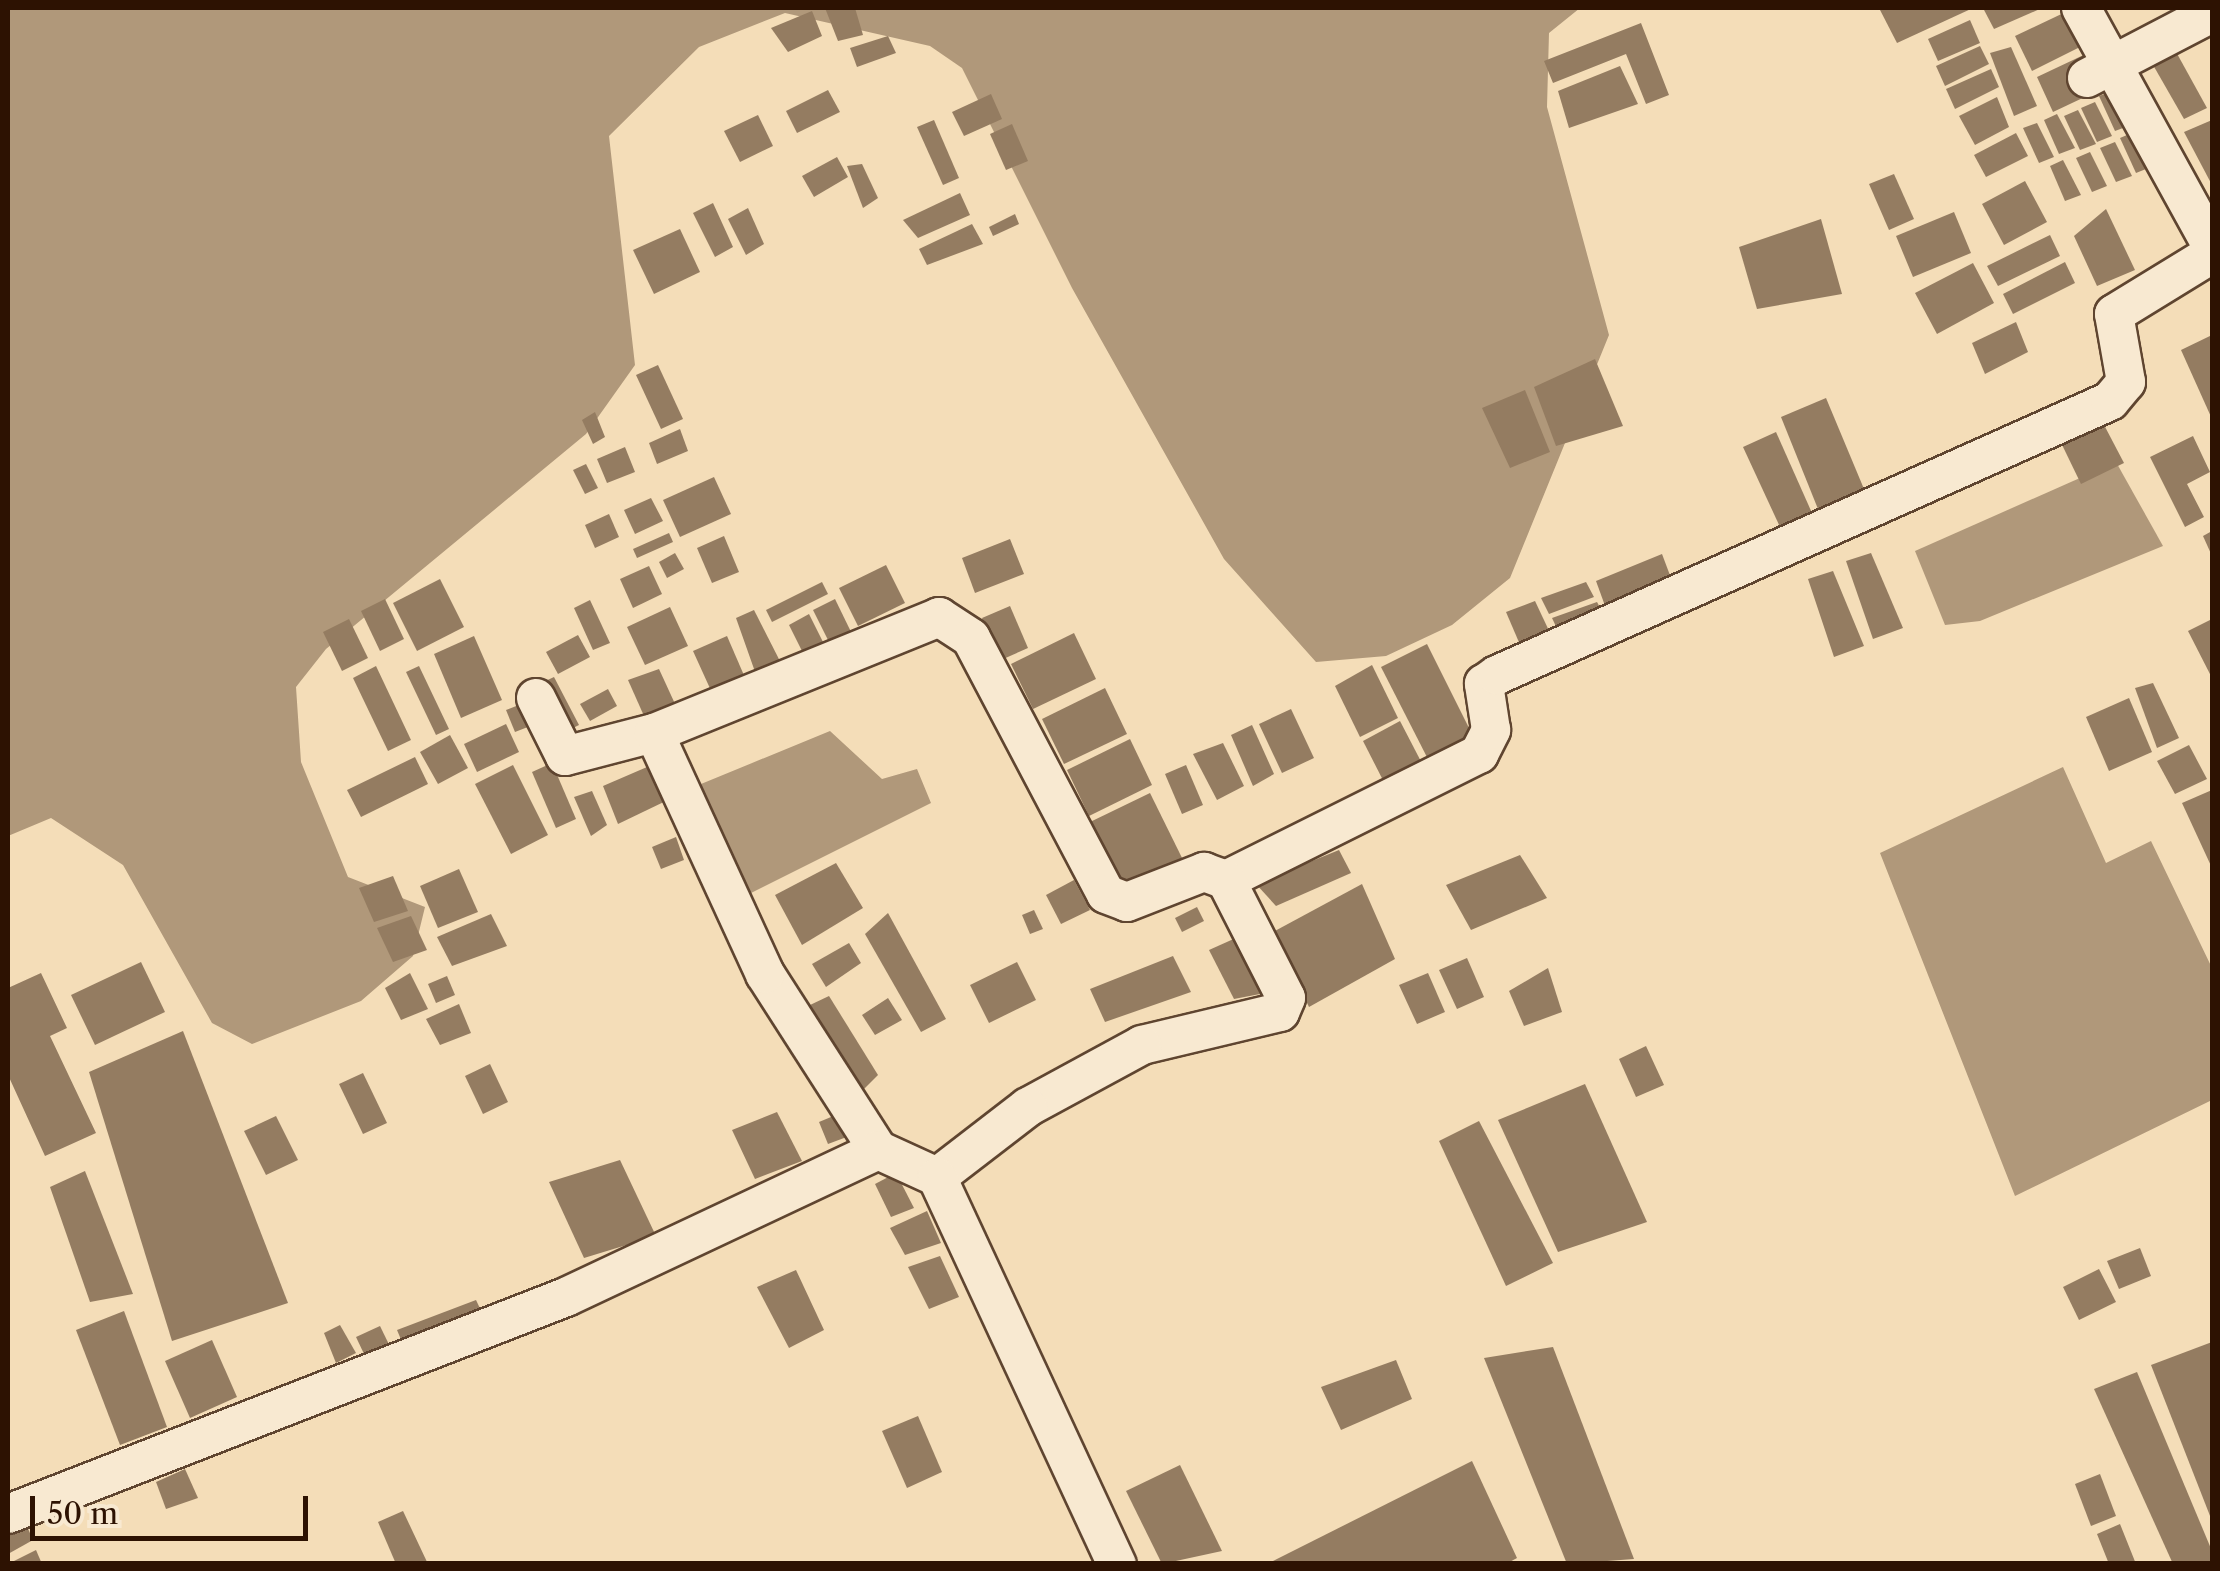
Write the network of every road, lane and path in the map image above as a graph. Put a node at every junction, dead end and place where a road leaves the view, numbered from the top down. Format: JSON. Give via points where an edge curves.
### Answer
{"nodes":[{"id":1,"x":2081,"y":8,"type":"edge"},
{"id":2,"x":2212,"y":12,"type":"edge"},
{"id":3,"x":2099,"y":70,"type":"junction"},
{"id":4,"x":2212,"y":246,"type":"edge"},
{"id":5,"x":2212,"y":254,"type":"edge"},
{"id":6,"x":536,"y":698,"type":"dead end"},
{"id":7,"x":654,"y":733,"type":"junction"},
{"id":8,"x":1226,"y":880,"type":"junction"},
{"id":9,"x":878,"y":1150,"type":"junction"},
{"id":10,"x":937,"y":1177,"type":"junction"},
{"id":11,"x":8,"y":1514,"type":"edge"},
{"id":12,"x":1117,"y":1564,"type":"edge"}],
"edges":[{"from":1,"to":3,"type":"street"},
{"from":2,"to":3,"type":"street"},
{"from":3,"to":4,"type":"street"},
{"from":5,"to":8,"type":"street","via":[[2114,314],[2126,382],[2110,401],[1498,675],[1484,684],[1490,730],[1479,754]]},
{"from":6,"to":7,"type":"street","via":[[565,756]]},
{"from":7,"to":8,"type":"street","via":[[940,617],[972,638],[1106,894],[1127,902],[1204,872]]},
{"from":7,"to":9,"type":"street","via":[[765,974]]},
{"from":8,"to":10,"type":"street","via":[[1286,998],[1280,1012],[1142,1045],[1028,1108]]},
{"from":9,"to":10,"type":"street"},
{"from":9,"to":11,"type":"street","via":[[566,1297]]},
{"from":10,"to":12,"type":"street"}]}
